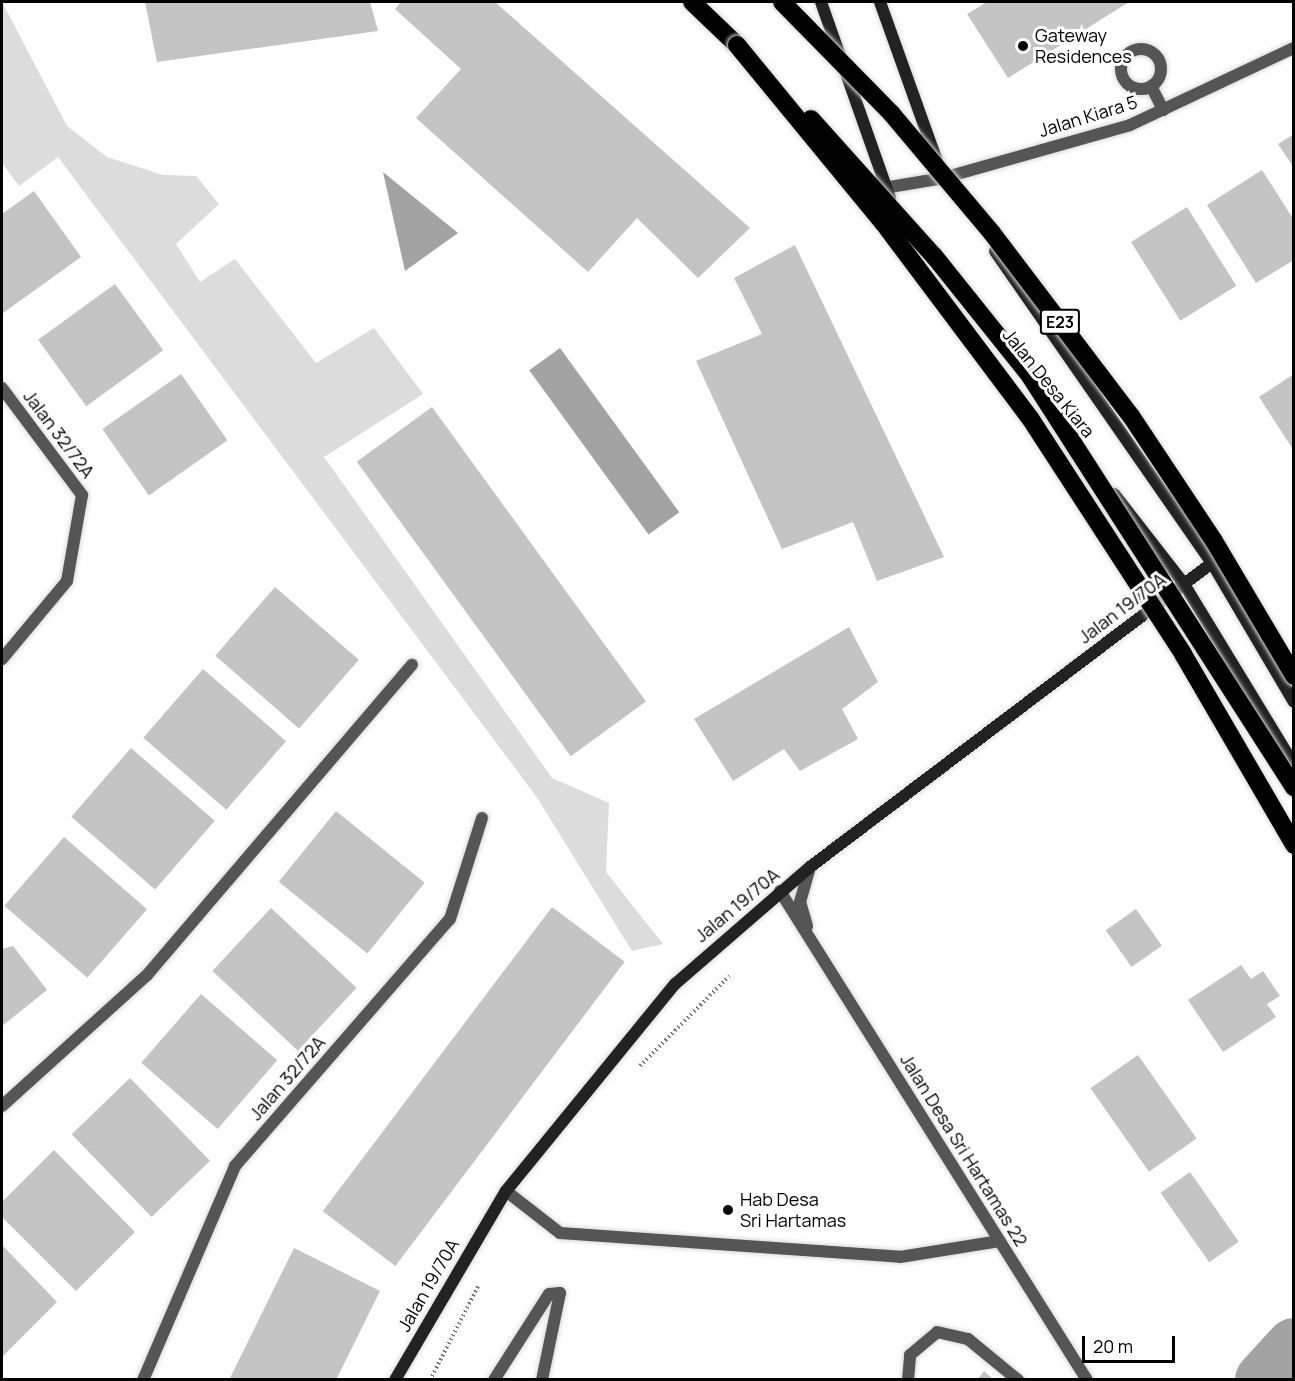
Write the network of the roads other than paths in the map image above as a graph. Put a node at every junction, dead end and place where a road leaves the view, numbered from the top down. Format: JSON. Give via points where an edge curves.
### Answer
{"nodes":[{"id":1,"x":692,"y":2,"type":"edge"},
{"id":2,"x":782,"y":2,"type":"edge"},
{"id":3,"x":821,"y":2,"type":"edge"},
{"id":4,"x":880,"y":2,"type":"edge"},
{"id":5,"x":737,"y":45,"type":"junction"},
{"id":6,"x":1293,"y":48,"type":"edge"},
{"id":7,"x":1151,"y":86,"type":"dead end"},
{"id":8,"x":1163,"y":110,"type":"junction"},
{"id":9,"x":943,"y":178,"type":"junction"},
{"id":10,"x":884,"y":188,"type":"junction"},
{"id":11,"x":2,"y":388,"type":"edge"},
{"id":12,"x":1212,"y":563,"type":"junction"},
{"id":13,"x":1184,"y":584,"type":"junction"},
{"id":14,"x":2,"y":659,"type":"edge"},
{"id":15,"x":412,"y":665,"type":"dead end"},
{"id":16,"x":1293,"y":676,"type":"edge"},
{"id":17,"x":1293,"y":702,"type":"edge"},
{"id":18,"x":1293,"y":765,"type":"edge"},
{"id":19,"x":1293,"y":788,"type":"edge"},
{"id":20,"x":482,"y":818,"type":"dead end"},
{"id":21,"x":1293,"y":845,"type":"edge"},
{"id":22,"x":810,"y":867,"type":"junction"},
{"id":23,"x":780,"y":891,"type":"junction"},
{"id":24,"x":810,"y":939,"type":"junction"},
{"id":25,"x":2,"y":1106,"type":"edge"},
{"id":26,"x":506,"y":1191,"type":"junction"},
{"id":27,"x":1000,"y":1241,"type":"junction"},
{"id":28,"x":143,"y":1380,"type":"edge"},
{"id":29,"x":395,"y":1380,"type":"edge"},
{"id":30,"x":494,"y":1380,"type":"edge"},
{"id":31,"x":542,"y":1380,"type":"edge"},
{"id":32,"x":908,"y":1380,"type":"edge"},
{"id":33,"x":1018,"y":1380,"type":"edge"},
{"id":34,"x":1087,"y":1380,"type":"edge"}],
"edges":[{"from":1,"to":5,"type":"highway"},
{"from":2,"to":16,"type":"highway","number":"E23","bridge":true,"via":[[891,113],[992,233],[1131,416],[1214,541]]},
{"from":3,"to":10,"type":"main road","name":"Jalan Desa Kiara"},
{"from":4,"to":9,"type":"main road","name":"Jalan Desa Kiara"},
{"from":5,"to":19,"type":"highway","bridge":true,"via":[[838,146],[1030,376]]},
{"from":5,"to":21,"type":"highway","bridge":true,"via":[[888,229],[1030,418],[1183,654]]},
{"from":6,"to":8,"type":"street","name":"Jalan Kiara 5"},
{"from":7,"to":8,"type":"street"},
{"from":8,"to":9,"type":"street","name":"Jalan Kiara 5","via":[[1130,125]]},
{"from":9,"to":10,"type":"street","name":"Jalan Kiara 5"},
{"from":9,"to":12,"type":"main road","name":"Jalan Desa Kiara"},
{"from":10,"to":13,"type":"main road","name":"Jalan Desa Kiara","via":[[968,312]]},
{"from":11,"to":14,"type":"street","name":"Jalan 32/72A","via":[[82,495],[67,581]]},
{"from":12,"to":13,"type":"main road","name":"Jalan 19/70A"},
{"from":12,"to":17,"type":"main road","name":"Jalan Desa Kiara"},
{"from":13,"to":18,"type":"main road","name":"Jalan Desa Kiara"},
{"from":13,"to":22,"type":"main road","name":"Jalan 19/70A"},
{"from":15,"to":25,"type":"street","via":[[147,975]]},
{"from":20,"to":28,"type":"street","name":"Jalan 32/72A","via":[[450,919],[236,1166]]},
{"from":22,"to":23,"type":"main road","name":"Jalan 19/70A"},
{"from":22,"to":24,"type":"street","name":"Jalan Desa Sri Hartamas 22","via":[[800,902]]},
{"from":23,"to":24,"type":"street","name":"Jalan Desa Sri Hartamas 22"},
{"from":23,"to":26,"type":"main road","name":"Jalan 19/70A","via":[[675,984],[570,1106]]},
{"from":24,"to":27,"type":"street","name":"Jalan Desa Sri Hartamas 22"},
{"from":26,"to":27,"type":"street","via":[[560,1233],[900,1257]]},
{"from":26,"to":29,"type":"main road","name":"Jalan 19/70A"},
{"from":27,"to":34,"type":"street","name":"Jalan Desa Sri Hartamas 22"},
{"from":30,"to":31,"type":"street","via":[[549,1294],[560,1293]]},
{"from":32,"to":33,"type":"street","via":[[909,1355],[937,1332],[968,1339]]}]}
